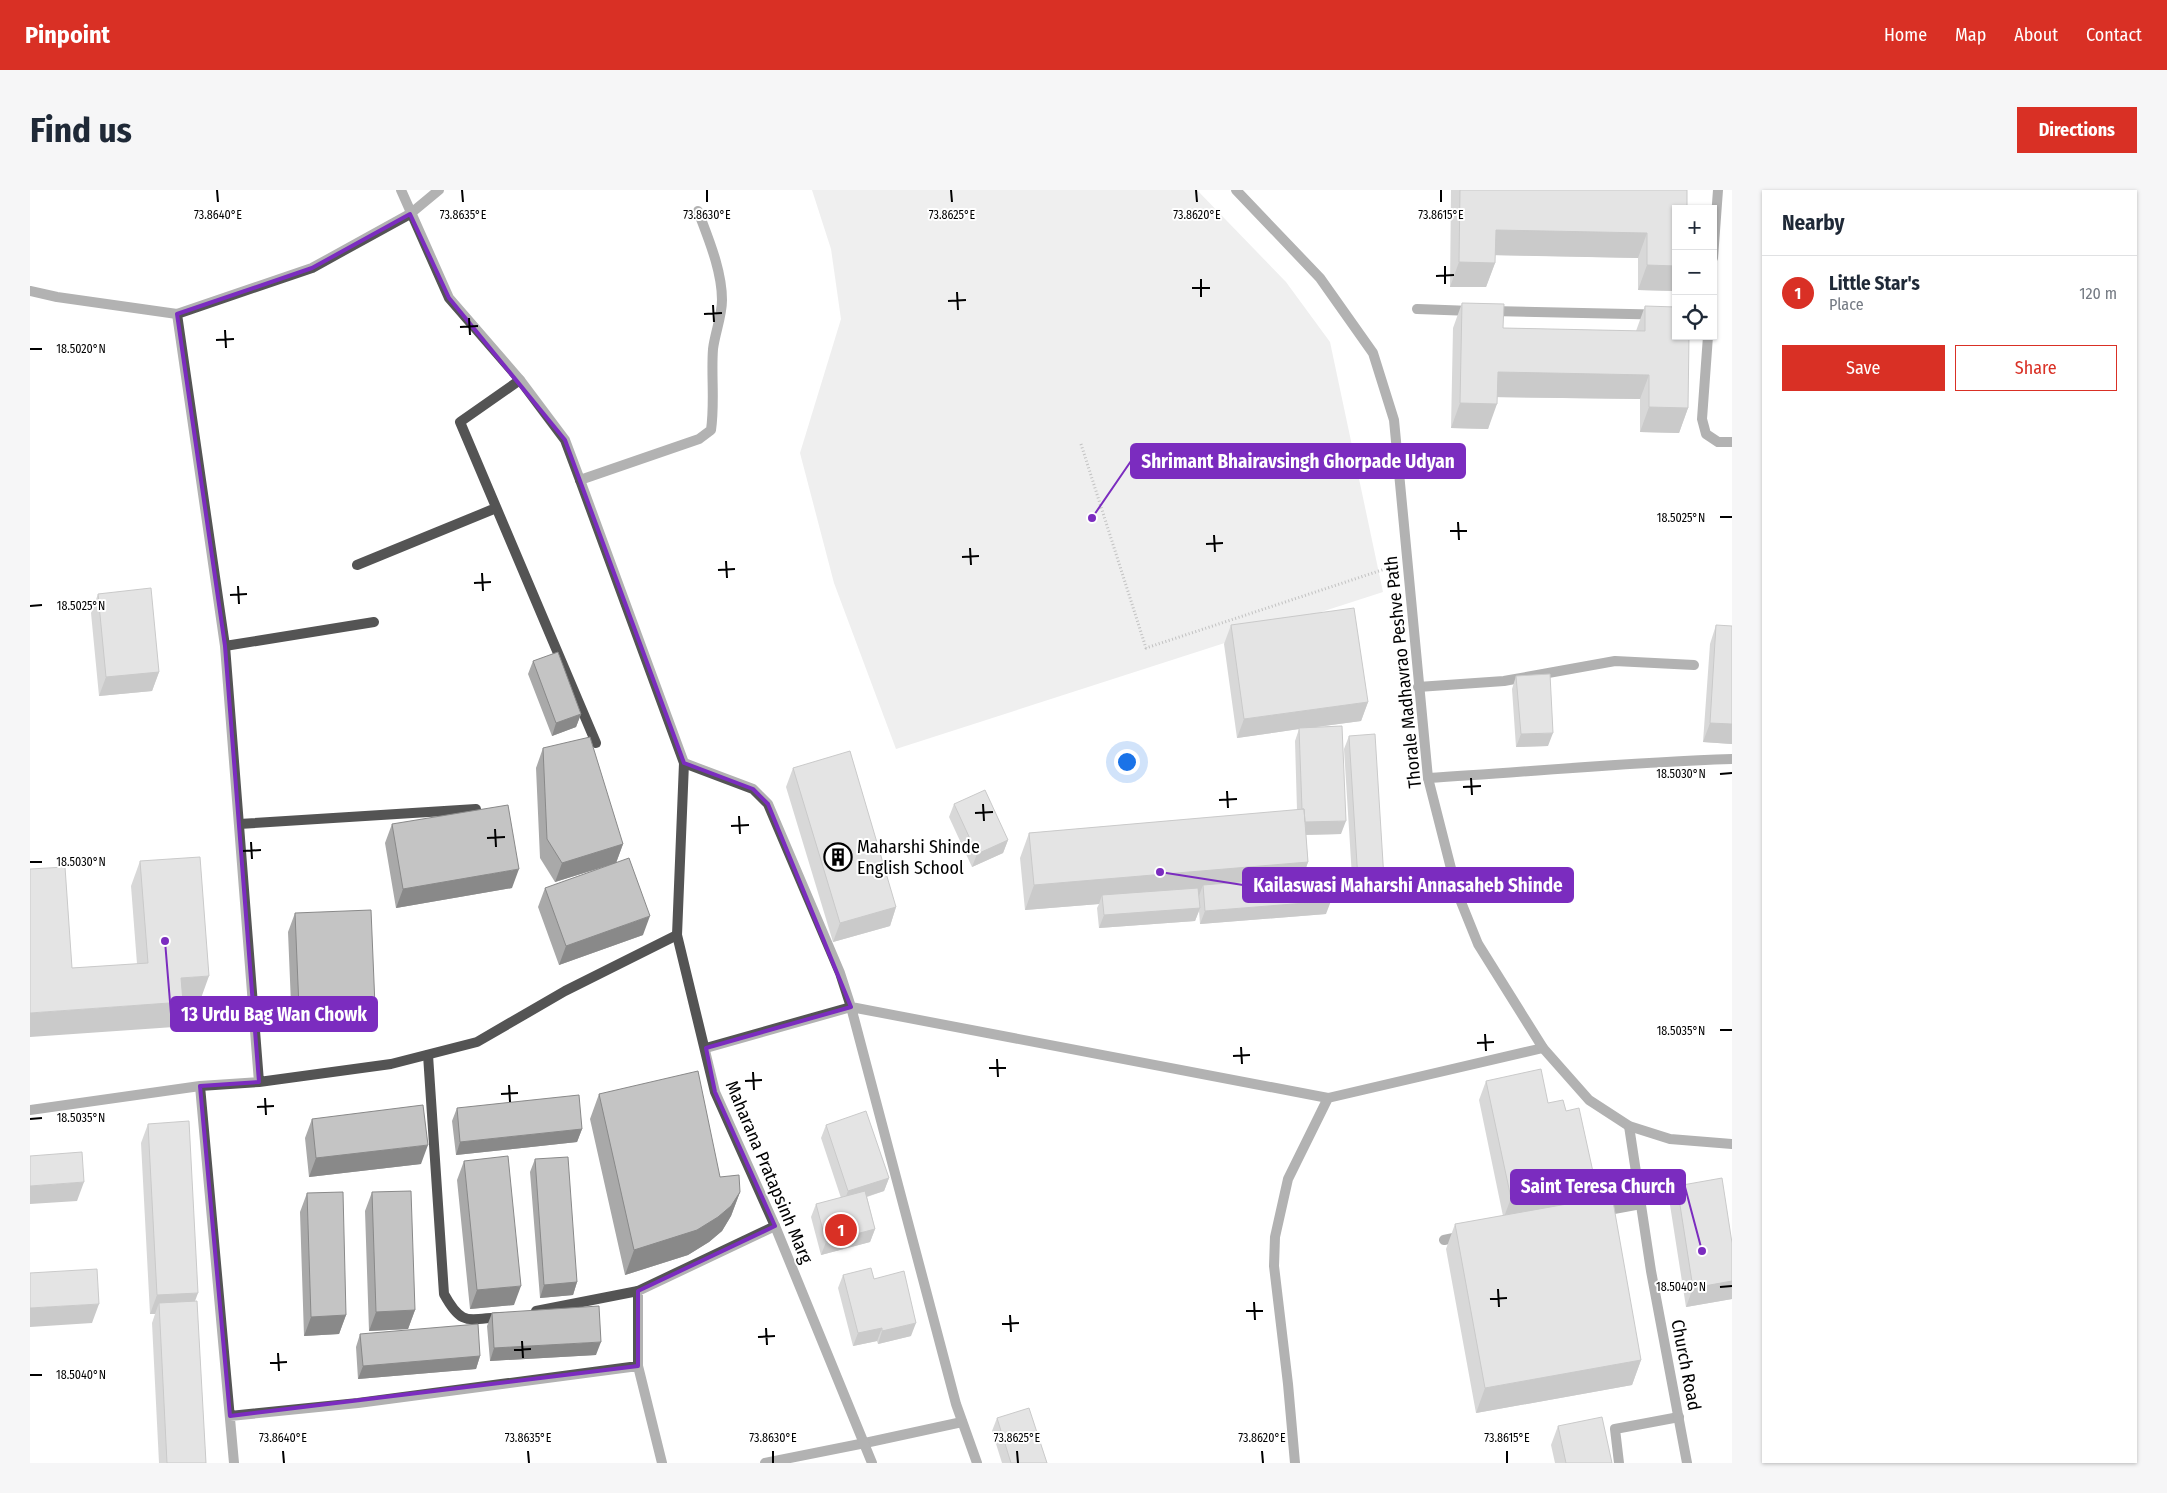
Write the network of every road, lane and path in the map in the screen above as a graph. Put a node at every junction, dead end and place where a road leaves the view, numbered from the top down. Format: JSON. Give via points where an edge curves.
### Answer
{"nodes":[{"id":1,"x":401,"y":190,"type":"edge"},
{"id":2,"x":439,"y":190,"type":"edge"},
{"id":3,"x":1236,"y":190,"type":"edge"},
{"id":4,"x":1718,"y":190,"type":"edge"},
{"id":5,"x":698,"y":211,"type":"dead end"},
{"id":6,"x":410,"y":214,"type":"junction"},
{"id":7,"x":1714,"y":250,"type":"edge"},
{"id":8,"x":30,"y":291,"type":"edge"},
{"id":9,"x":1418,"y":310,"type":"dead end"},
{"id":10,"x":177,"y":314,"type":"junction"},
{"id":11,"x":1672,"y":314,"type":"edge"},
{"id":12,"x":1708,"y":340,"type":"edge"},
{"id":13,"x":520,"y":380,"type":"junction"},
{"id":14,"x":1732,"y":442,"type":"edge"},
{"id":15,"x":1081,"y":444,"type":"dead end"},
{"id":16,"x":580,"y":480,"type":"junction"},
{"id":17,"x":496,"y":508,"type":"junction"},
{"id":18,"x":1408,"y":562,"type":"junction"},
{"id":19,"x":357,"y":565,"type":"dead end"},
{"id":20,"x":374,"y":622,"type":"dead end"},
{"id":21,"x":226,"y":646,"type":"junction"},
{"id":22,"x":1694,"y":665,"type":"dead end"},
{"id":23,"x":1418,"y":687,"type":"junction"},
{"id":24,"x":596,"y":743,"type":"dead end"},
{"id":25,"x":1732,"y":759,"type":"edge"},
{"id":26,"x":684,"y":763,"type":"junction"},
{"id":27,"x":1428,"y":778,"type":"junction"},
{"id":28,"x":476,"y":809,"type":"edge"},
{"id":29,"x":239,"y":824,"type":"junction"},
{"id":30,"x":677,"y":935,"type":"junction"},
{"id":31,"x":851,"y":1008,"type":"junction"},
{"id":32,"x":706,"y":1048,"type":"junction"},
{"id":33,"x":1543,"y":1048,"type":"junction"},
{"id":34,"x":428,"y":1055,"type":"junction"},
{"id":35,"x":259,"y":1082,"type":"junction"},
{"id":36,"x":200,"y":1086,"type":"junction"},
{"id":37,"x":1328,"y":1098,"type":"junction"},
{"id":38,"x":30,"y":1110,"type":"edge"},
{"id":39,"x":1629,"y":1126,"type":"junction"},
{"id":40,"x":1732,"y":1144,"type":"edge"},
{"id":41,"x":1641,"y":1204,"type":"junction"},
{"id":42,"x":1594,"y":1212,"type":"edge"},
{"id":43,"x":775,"y":1226,"type":"junction"},
{"id":44,"x":1472,"y":1234,"type":"edge"},
{"id":45,"x":1444,"y":1240,"type":"dead end"},
{"id":46,"x":638,"y":1292,"type":"junction"},
{"id":47,"x":638,"y":1366,"type":"junction"},
{"id":48,"x":230,"y":1416,"type":"junction"},
{"id":49,"x":1679,"y":1417,"type":"junction"},
{"id":50,"x":962,"y":1422,"type":"junction"},
{"id":51,"x":865,"y":1443,"type":"junction"},
{"id":52,"x":234,"y":1463,"type":"edge"},
{"id":53,"x":662,"y":1463,"type":"edge"},
{"id":54,"x":765,"y":1463,"type":"edge"},
{"id":55,"x":872,"y":1463,"type":"edge"},
{"id":56,"x":977,"y":1463,"type":"edge"},
{"id":57,"x":1295,"y":1463,"type":"edge"},
{"id":58,"x":1619,"y":1463,"type":"edge"},
{"id":59,"x":1687,"y":1463,"type":"edge"}],
"edges":[{"from":1,"to":6,"type":"street"},
{"from":2,"to":6,"type":"street"},
{"from":3,"to":18,"type":"street","name":"Thorale Madhavrao Peshve Path","via":[[1320,278],[1373,353],[1394,420]]},
{"from":4,"to":7,"type":"street"},
{"from":5,"to":16,"type":"street","via":[[721,284],[722,301],[713,350],[711,430],[699,439]]},
{"from":6,"to":10,"type":"street","via":[[312,268]]},
{"from":6,"to":13,"type":"street","via":[[449,298]]},
{"from":8,"to":10,"type":"street"},
{"from":9,"to":11,"type":"street"},
{"from":10,"to":21,"type":"street"},
{"from":12,"to":14,"type":"street","via":[[1702,419],[1706,434],[1718,442]]},
{"from":13,"to":16,"type":"street","via":[[565,440]]},
{"from":13,"to":17,"type":"street","via":[[460,422]]},
{"from":15,"to":18,"type":"path","via":[[1146,648]]},
{"from":16,"to":26,"type":"street"},
{"from":17,"to":19,"type":"street"},
{"from":17,"to":24,"type":"street"},
{"from":18,"to":23,"type":"street","name":"Thorale Madhavrao Peshve Path"},
{"from":20,"to":21,"type":"street"},
{"from":21,"to":29,"type":"street"},
{"from":22,"to":23,"type":"street","via":[[1616,661],[1504,682]]},
{"from":23,"to":27,"type":"street","name":"Thorale Madhavrao Peshve Path"},
{"from":25,"to":27,"type":"street","via":[[1640,762]]},
{"from":26,"to":30,"type":"street","name":"Maharana Pratapsinh Marg"},
{"from":26,"to":31,"type":"street","via":[[753,789],[768,804],[840,973]]},
{"from":27,"to":33,"type":"street","name":"Thorale Madhavrao Peshve Path","via":[[1457,892],[1478,944]]},
{"from":28,"to":29,"type":"street"},
{"from":29,"to":35,"type":"street"},
{"from":30,"to":32,"type":"street","name":"Maharana Pratapsinh Marg"},
{"from":30,"to":34,"type":"street","via":[[565,991],[477,1042]]},
{"from":31,"to":32,"type":"street"},
{"from":31,"to":37,"type":"street"},
{"from":31,"to":50,"type":"street"},
{"from":32,"to":43,"type":"street","name":"Maharana Pratapsinh Marg","via":[[715,1092]]},
{"from":33,"to":37,"type":"street"},
{"from":33,"to":39,"type":"street","name":"Thorale Madhavrao Peshve Path","via":[[1589,1100]]},
{"from":34,"to":35,"type":"street","via":[[391,1064]]},
{"from":34,"to":46,"type":"street","via":[[444,1294],[455,1313],[465,1319],[522,1314]]},
{"from":35,"to":36,"type":"street"},
{"from":36,"to":38,"type":"street"},
{"from":36,"to":48,"type":"street"},
{"from":37,"to":57,"type":"street","via":[[1288,1180],[1275,1237],[1274,1266]]},
{"from":39,"to":40,"type":"street","name":"Thorale Madhavrao Peshve Path","via":[[1670,1139]]},
{"from":39,"to":41,"type":"street","name":"Church Road"},
{"from":41,"to":42,"type":"street"},
{"from":41,"to":49,"type":"street","name":"Church Road"},
{"from":43,"to":46,"type":"street"},
{"from":43,"to":51,"type":"street","name":"Maharana Pratapsinh Marg"},
{"from":44,"to":45,"type":"street"},
{"from":46,"to":47,"type":"street"},
{"from":47,"to":48,"type":"street","via":[[358,1403]]},
{"from":47,"to":53,"type":"street"},
{"from":48,"to":52,"type":"street"},
{"from":49,"to":58,"type":"street","via":[[1615,1428]]},
{"from":49,"to":59,"type":"street","name":"Church Road"},
{"from":50,"to":51,"type":"street"},
{"from":50,"to":56,"type":"street"},
{"from":51,"to":54,"type":"street"},
{"from":51,"to":55,"type":"street","name":"Maharana Pratapsinh Marg"}]}
